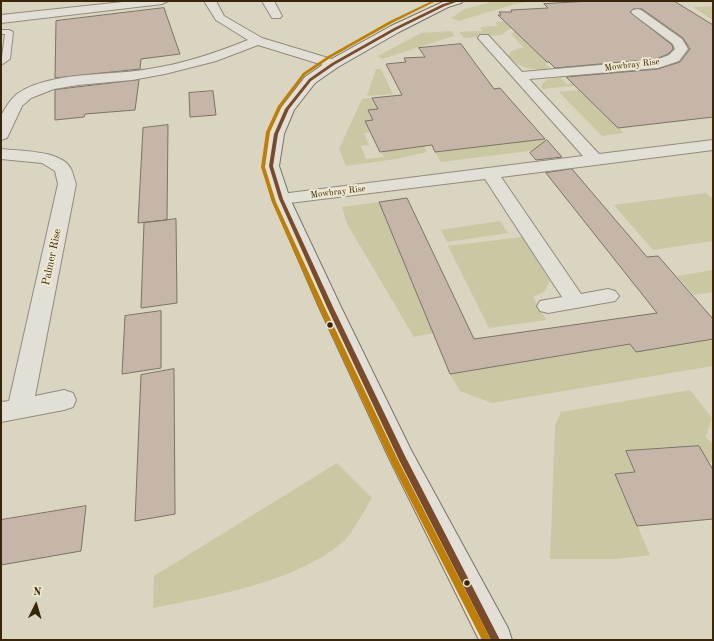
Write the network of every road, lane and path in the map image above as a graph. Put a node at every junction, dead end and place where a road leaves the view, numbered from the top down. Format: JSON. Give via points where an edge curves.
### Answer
{"nodes":[{"id":1,"x":162,"y":1,"type":"edge"},
{"id":2,"x":212,"y":1,"type":"edge"},
{"id":3,"x":268,"y":1,"type":"edge"},
{"id":4,"x":458,"y":1,"type":"edge"},
{"id":5,"x":637,"y":12,"type":"dead end"},
{"id":6,"x":276,"y":16,"type":"dead end"},
{"id":7,"x":1,"y":19,"type":"edge"},
{"id":8,"x":1,"y":32,"type":"edge"},
{"id":9,"x":258,"y":41,"type":"junction"},
{"id":10,"x":495,"y":44,"type":"dead end"},
{"id":11,"x":1,"y":62,"type":"edge"},
{"id":12,"x":333,"y":64,"type":"junction"},
{"id":13,"x":520,"y":76,"type":"junction"},
{"id":14,"x":1,"y":135,"type":"edge"},
{"id":15,"x":713,"y":145,"type":"edge"},
{"id":16,"x":1,"y":154,"type":"edge"},
{"id":17,"x":595,"y":160,"type":"junction"},
{"id":18,"x":490,"y":173,"type":"junction"},
{"id":19,"x":281,"y":199,"type":"junction"},
{"id":20,"x":608,"y":296,"type":"dead end"},
{"id":21,"x":576,"y":302,"type":"junction"},
{"id":22,"x":548,"y":306,"type":"dead end"},
{"id":23,"x":64,"y":400,"type":"dead end"},
{"id":24,"x":11,"y":411,"type":"edge"},
{"id":25,"x":496,"y":640,"type":"edge"}],
"edges":[{"from":1,"to":7,"type":"street"},
{"from":2,"to":9,"type":"street","via":[[220,18]]},
{"from":3,"to":6,"type":"street"},
{"from":4,"to":12,"type":"street","via":[[444,5],[395,29]]},
{"from":5,"to":13,"type":"street","name":"Mowbray Rise","via":[[678,42],[682,49],[674,58],[658,64]]},
{"from":8,"to":11,"type":"lane","via":[[9,32],[6,59]]},
{"from":9,"to":12,"type":"street"},
{"from":9,"to":14,"type":"street","via":[[212,59],[166,71],[38,89],[15,104]]},
{"from":10,"to":13,"type":"street"},
{"from":12,"to":19,"type":"street","via":[[310,80],[287,109],[276,134],[271,166]]},
{"from":13,"to":17,"type":"street"},
{"from":15,"to":17,"type":"street","name":"Mowbray Rise"},
{"from":16,"to":24,"type":"street","name":"Palmer Rise","via":[[46,158],[63,169],[67,184]]},
{"from":17,"to":18,"type":"street","name":"Mowbray Rise"},
{"from":18,"to":19,"type":"street","name":"Mowbray Rise"},
{"from":18,"to":21,"type":"street"},
{"from":19,"to":25,"type":"street","via":[[402,458]]},
{"from":20,"to":21,"type":"street"},
{"from":21,"to":22,"type":"street"},
{"from":23,"to":24,"type":"street","name":"Palmer Rise"}]}
